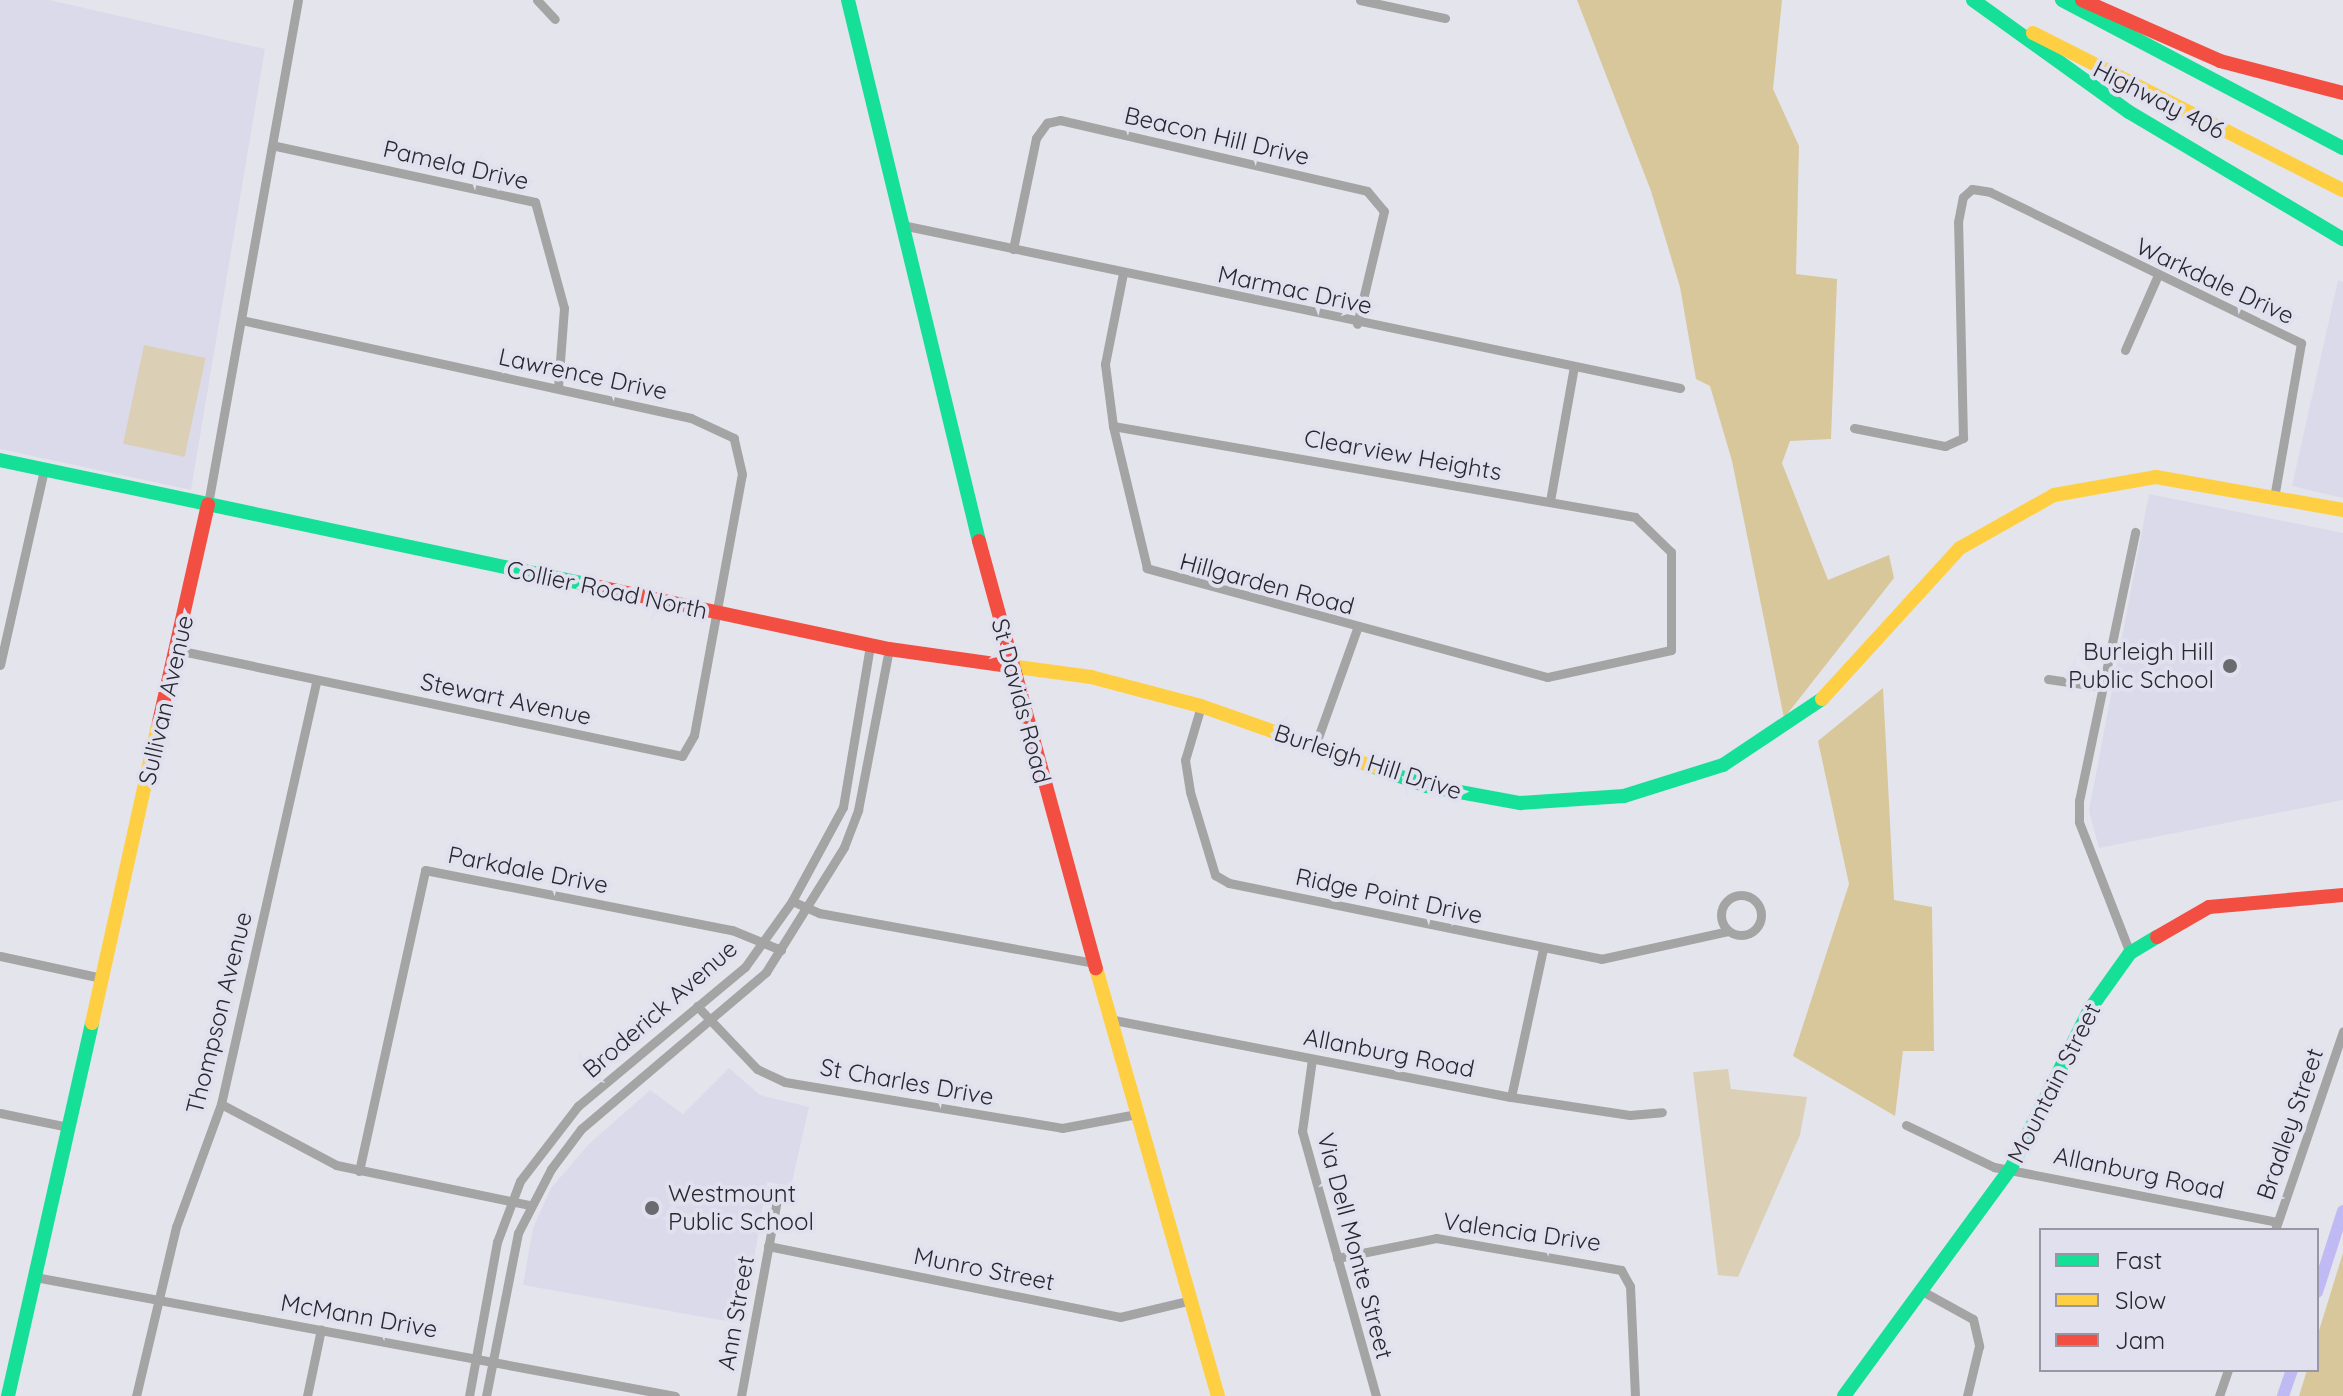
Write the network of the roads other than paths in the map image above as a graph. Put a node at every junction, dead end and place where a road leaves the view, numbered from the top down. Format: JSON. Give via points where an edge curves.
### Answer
{"nodes":[{"id":1,"x":298,"y":0,"type":"edge"},
{"id":2,"x":537,"y":0,"type":"edge"},
{"id":3,"x":848,"y":0,"type":"edge"},
{"id":4,"x":1360,"y":0,"type":"edge"},
{"id":5,"x":1973,"y":0,"type":"edge"},
{"id":6,"x":1981,"y":0,"type":"edge"},
{"id":7,"x":2062,"y":0,"type":"edge"},
{"id":8,"x":2082,"y":0,"type":"edge"},
{"id":9,"x":1445,"y":18,"type":"dead end"},
{"id":10,"x":555,"y":19,"type":"dead end"},
{"id":11,"x":2343,"y":93,"type":"edge"},
{"id":12,"x":276,"y":146,"type":"junction"},
{"id":13,"x":2343,"y":148,"type":"edge"},
{"id":14,"x":2343,"y":190,"type":"edge"},
{"id":15,"x":902,"y":225,"type":"junction"},
{"id":16,"x":2343,"y":239,"type":"edge"},
{"id":17,"x":1013,"y":249,"type":"junction"},
{"id":18,"x":1123,"y":273,"type":"junction"},
{"id":19,"x":2157,"y":277,"type":"junction"},
{"id":20,"x":245,"y":321,"type":"junction"},
{"id":21,"x":1357,"y":324,"type":"junction"},
{"id":22,"x":2125,"y":350,"type":"dead end"},
{"id":23,"x":1574,"y":366,"type":"junction"},
{"id":24,"x":558,"y":388,"type":"junction"},
{"id":25,"x":1680,"y":388,"type":"dead end"},
{"id":26,"x":1113,"y":426,"type":"junction"},
{"id":27,"x":1854,"y":428,"type":"dead end"},
{"id":28,"x":0,"y":460,"type":"edge"},
{"id":29,"x":44,"y":470,"type":"junction"},
{"id":30,"x":2274,"y":497,"type":"junction"},
{"id":31,"x":1550,"y":501,"type":"junction"},
{"id":32,"x":208,"y":504,"type":"junction"},
{"id":33,"x":2343,"y":510,"type":"edge"},
{"id":34,"x":2135,"y":532,"type":"dead end"},
{"id":35,"x":715,"y":613,"type":"junction"},
{"id":36,"x":5,"y":618,"type":"edge"},
{"id":37,"x":1357,"y":629,"type":"junction"},
{"id":38,"x":870,"y":646,"type":"junction"},
{"id":39,"x":889,"y":649,"type":"junction"},
{"id":40,"x":177,"y":650,"type":"junction"},
{"id":41,"x":1671,"y":650,"type":"joint"},
{"id":42,"x":0,"y":665,"type":"edge"},
{"id":43,"x":1009,"y":665,"type":"junction"},
{"id":44,"x":2048,"y":679,"type":"dead end"},
{"id":45,"x":316,"y":681,"type":"junction"},
{"id":46,"x":2103,"y":687,"type":"junction"},
{"id":47,"x":1201,"y":706,"type":"junction"},
{"id":48,"x":1315,"y":746,"type":"junction"},
{"id":49,"x":2343,"y":895,"type":"edge"},
{"id":50,"x":792,"y":901,"type":"junction"},
{"id":51,"x":809,"y":908,"type":"junction"},
{"id":52,"x":1728,"y":931,"type":"junction"},
{"id":53,"x":766,"y":941,"type":"junction"},
{"id":54,"x":1543,"y":949,"type":"junction"},
{"id":55,"x":781,"y":950,"type":"junction"},
{"id":56,"x":2130,"y":953,"type":"junction"},
{"id":57,"x":0,"y":956,"type":"edge"},
{"id":58,"x":1093,"y":963,"type":"junction"},
{"id":59,"x":102,"y":978,"type":"junction"},
{"id":60,"x":697,"y":1006,"type":"junction"},
{"id":61,"x":1109,"y":1019,"type":"junction"},
{"id":62,"x":709,"y":1020,"type":"junction"},
{"id":63,"x":2343,"y":1031,"type":"edge"},
{"id":64,"x":1312,"y":1059,"type":"junction"},
{"id":65,"x":1511,"y":1097,"type":"junction"},
{"id":66,"x":221,"y":1104,"type":"junction"},
{"id":67,"x":1662,"y":1112,"type":"dead end"},
{"id":68,"x":0,"y":1113,"type":"edge"},
{"id":69,"x":1137,"y":1114,"type":"junction"},
{"id":70,"x":1906,"y":1125,"type":"dead end"},
{"id":71,"x":68,"y":1127,"type":"junction"},
{"id":72,"x":2011,"y":1168,"type":"junction"},
{"id":73,"x":359,"y":1171,"type":"junction"},
{"id":74,"x":779,"y":1189,"type":"dead end"},
{"id":75,"x":512,"y":1201,"type":"junction"},
{"id":76,"x":530,"y":1205,"type":"junction"},
{"id":77,"x":2276,"y":1226,"type":"edge"},
{"id":78,"x":768,"y":1246,"type":"junction"},
{"id":79,"x":1337,"y":1258,"type":"junction"},
{"id":80,"x":35,"y":1277,"type":"junction"},
{"id":81,"x":1922,"y":1291,"type":"junction"},
{"id":82,"x":157,"y":1299,"type":"junction"},
{"id":83,"x":1192,"y":1300,"type":"junction"},
{"id":84,"x":321,"y":1329,"type":"junction"},
{"id":85,"x":476,"y":1358,"type":"junction"},
{"id":86,"x":493,"y":1361,"type":"junction"},
{"id":87,"x":2227,"y":1372,"type":"edge"},
{"id":88,"x":8,"y":1396,"type":"edge"},
{"id":89,"x":136,"y":1396,"type":"edge"},
{"id":90,"x":307,"y":1396,"type":"edge"},
{"id":91,"x":469,"y":1396,"type":"edge"},
{"id":92,"x":486,"y":1396,"type":"edge"},
{"id":93,"x":675,"y":1396,"type":"edge"},
{"id":94,"x":741,"y":1396,"type":"edge"},
{"id":95,"x":1218,"y":1396,"type":"edge"},
{"id":96,"x":1376,"y":1396,"type":"edge"},
{"id":97,"x":1635,"y":1396,"type":"edge"},
{"id":98,"x":1844,"y":1396,"type":"edge"},
{"id":99,"x":1967,"y":1396,"type":"edge"},
{"id":100,"x":2219,"y":1396,"type":"edge"}],
"edges":[{"from":1,"to":12,"type":"street","name":"Sullivan Avenue"},
{"from":2,"to":10,"type":"street"},
{"from":3,"to":15,"type":"main road","name":"St Davids Road"},
{"from":4,"to":9,"type":"street"},
{"from":5,"to":16,"type":"main road","via":[[2129,112]]},
{"from":6,"to":14,"type":"main road","name":"Highway 406","via":[[2135,90]]},
{"from":7,"to":13,"type":"main road","name":"Highway 406"},
{"from":8,"to":11,"type":"main road","via":[[2220,61]]},
{"from":12,"to":20,"type":"street","name":"Sullivan Avenue"},
{"from":12,"to":24,"type":"street","name":"Pamela Drive","via":[[535,202],[564,308]]},
{"from":15,"to":17,"type":"street","name":"Marmac Drive"},
{"from":15,"to":43,"type":"main road","name":"St Davids Road"},
{"from":17,"to":18,"type":"street","name":"Marmac Drive"},
{"from":17,"to":21,"type":"street","name":"Beacon Hill Drive","via":[[1036,138],[1047,123],[1060,120],[1367,191],[1384,211]]},
{"from":18,"to":21,"type":"street","name":"Marmac Drive"},
{"from":18,"to":26,"type":"street","name":"Hillgarden Road","via":[[1105,364]]},
{"from":19,"to":22,"type":"street"},
{"from":19,"to":27,"type":"street","name":"Warkdale Drive","via":[[1972,189],[1958,222],[1968,426],[1958,444]]},
{"from":19,"to":30,"type":"street","name":"Warkdale Drive","via":[[2301,343]]},
{"from":20,"to":24,"type":"street","name":"Lawrence Drive"},
{"from":20,"to":32,"type":"street","name":"Sullivan Avenue"},
{"from":21,"to":23,"type":"street","name":"Marmac Drive"},
{"from":23,"to":25,"type":"street","name":"Marmac Drive"},
{"from":23,"to":31,"type":"street"},
{"from":24,"to":35,"type":"street","name":"Lawrence Drive","via":[[691,418],[734,438],[742,474]]},
{"from":26,"to":31,"type":"street","name":"Clearview Heights"},
{"from":26,"to":37,"type":"street","name":"Hillgarden Road","via":[[1147,568]]},
{"from":28,"to":29,"type":"main road","name":"Collier Road North"},
{"from":29,"to":32,"type":"main road","name":"Collier Road North"},
{"from":29,"to":36,"type":"street"},
{"from":30,"to":33,"type":"main road","name":"Burleigh Hill Drive"},
{"from":30,"to":48,"type":"main road","name":"Burleigh Hill Drive","via":[[2156,477],[2021,507],[1936,569],[1878,645],[1806,714],[1723,765],[1624,796],[1551,803],[1474,797]]},
{"from":31,"to":41,"type":"street","name":"Clearview Heights","via":[[1635,517],[1671,552]]},
{"from":32,"to":35,"type":"main road","name":"Collier Road North"},
{"from":32,"to":40,"type":"main road","name":"Sullivan Avenue"},
{"from":34,"to":46,"type":"street"},
{"from":35,"to":38,"type":"main road","name":"Collier Road North"},
{"from":35,"to":45,"type":"street","name":"Stewart Avenue","via":[[694,735],[682,756]]},
{"from":36,"to":42,"type":"street"},
{"from":37,"to":41,"type":"street","name":"Hillgarden Road","via":[[1547,677]]},
{"from":37,"to":48,"type":"street"},
{"from":38,"to":39,"type":"main road","name":"Collier Road North"},
{"from":38,"to":50,"type":"street","name":"Broderick Avenue","via":[[843,807]]},
{"from":39,"to":43,"type":"main road","name":"Collier Road North"},
{"from":39,"to":51,"type":"street","name":"Broderick Avenue","via":[[855,823]]},
{"from":40,"to":45,"type":"street","name":"Stewart Avenue"},
{"from":40,"to":59,"type":"main road","name":"Sullivan Avenue"},
{"from":43,"to":47,"type":"main road","name":"Burleigh Hill Drive"},
{"from":43,"to":58,"type":"main road","name":"St Davids Road"},
{"from":44,"to":46,"type":"street"},
{"from":45,"to":66,"type":"street","name":"Thompson Avenue"},
{"from":46,"to":56,"type":"street","via":[[2079,822]]},
{"from":47,"to":48,"type":"main road","name":"Burleigh Hill Drive"},
{"from":47,"to":54,"type":"street","name":"Ridge Point Drive","via":[[1185,760],[1215,875]]},
{"from":49,"to":56,"type":"main road","name":"Mountain Street","via":[[2209,907]]},
{"from":50,"to":51,"type":"street"},
{"from":50,"to":53,"type":"street","name":"Broderick Avenue"},
{"from":51,"to":55,"type":"street","name":"Broderick Avenue"},
{"from":51,"to":58,"type":"street"},
{"from":52,"to":52,"type":"street","name":"Ridge Point Drive","via":[[1754,930],[1760,918],[1753,900],[1728,900],[1721,912]]},
{"from":52,"to":54,"type":"street","name":"Ridge Point Drive","via":[[1607,959]]},
{"from":53,"to":55,"type":"street","name":"Parkdale Drive"},
{"from":53,"to":60,"type":"street","name":"Broderick Avenue"},
{"from":53,"to":73,"type":"street","name":"Parkdale Drive","via":[[425,870]]},
{"from":54,"to":65,"type":"street"},
{"from":55,"to":62,"type":"street","name":"Broderick Avenue"},
{"from":56,"to":72,"type":"main road","name":"Mountain Street","via":[[2090,1009]]},
{"from":57,"to":59,"type":"street"},
{"from":58,"to":61,"type":"main road","name":"St Davids Road"},
{"from":59,"to":71,"type":"main road","name":"Sullivan Avenue"},
{"from":60,"to":62,"type":"street","name":"St Charles Drive"},
{"from":60,"to":75,"type":"street","name":"Broderick Avenue","via":[[578,1106]]},
{"from":61,"to":64,"type":"street","name":"Allanburg Road"},
{"from":61,"to":69,"type":"main road","name":"St Davids Road"},
{"from":62,"to":69,"type":"street","name":"St Charles Drive","via":[[757,1069],[785,1082],[1062,1128]]},
{"from":62,"to":76,"type":"street","name":"Broderick Avenue","via":[[581,1129]]},
{"from":63,"to":77,"type":"street","name":"Bradley Street"},
{"from":64,"to":65,"type":"street","name":"Allanburg Road"},
{"from":64,"to":79,"type":"street","name":"Via Dell Monte Street","via":[[1302,1131]]},
{"from":65,"to":67,"type":"street","name":"Allanburg Road","via":[[1630,1115]]},
{"from":66,"to":73,"type":"street","via":[[318,1159]]},
{"from":66,"to":82,"type":"street","name":"Thompson Avenue"},
{"from":68,"to":71,"type":"street"},
{"from":69,"to":83,"type":"main road","name":"St Davids Road"},
{"from":70,"to":72,"type":"street","name":"Allanburg Road"},
{"from":71,"to":80,"type":"main road","name":"Sullivan Avenue"},
{"from":72,"to":77,"type":"street","name":"Allanburg Road"},
{"from":72,"to":81,"type":"main road","name":"Mountain Street"},
{"from":73,"to":75,"type":"street"},
{"from":74,"to":78,"type":"street","name":"Ann Street"},
{"from":75,"to":76,"type":"street"},
{"from":75,"to":85,"type":"street","name":"Broderick Avenue"},
{"from":76,"to":86,"type":"street","name":"Broderick Avenue"},
{"from":78,"to":83,"type":"street","name":"Munro Street","via":[[1120,1317]]},
{"from":78,"to":94,"type":"street","name":"Ann Street"},
{"from":79,"to":96,"type":"street","name":"Via Dell Monte Street"},
{"from":79,"to":97,"type":"street","name":"Valencia Drive","via":[[1436,1238],[1621,1270],[1630,1286]]},
{"from":80,"to":82,"type":"street","name":"McMann Drive"},
{"from":80,"to":88,"type":"main road","name":"Sullivan Avenue"},
{"from":81,"to":98,"type":"main road","name":"Mountain Street"},
{"from":81,"to":99,"type":"street","via":[[1973,1319],[1979,1346]]},
{"from":82,"to":84,"type":"street","name":"McMann Drive"},
{"from":82,"to":89,"type":"street","name":"Thompson Avenue"},
{"from":83,"to":95,"type":"main road","name":"St Davids Road"},
{"from":84,"to":85,"type":"street","name":"McMann Drive"},
{"from":84,"to":90,"type":"street"},
{"from":85,"to":86,"type":"street","name":"McMann Drive"},
{"from":85,"to":91,"type":"street","name":"Broderick Avenue"},
{"from":86,"to":92,"type":"street","name":"Broderick Avenue"},
{"from":86,"to":93,"type":"street","name":"McMann Drive"},
{"from":87,"to":100,"type":"street"}]}
